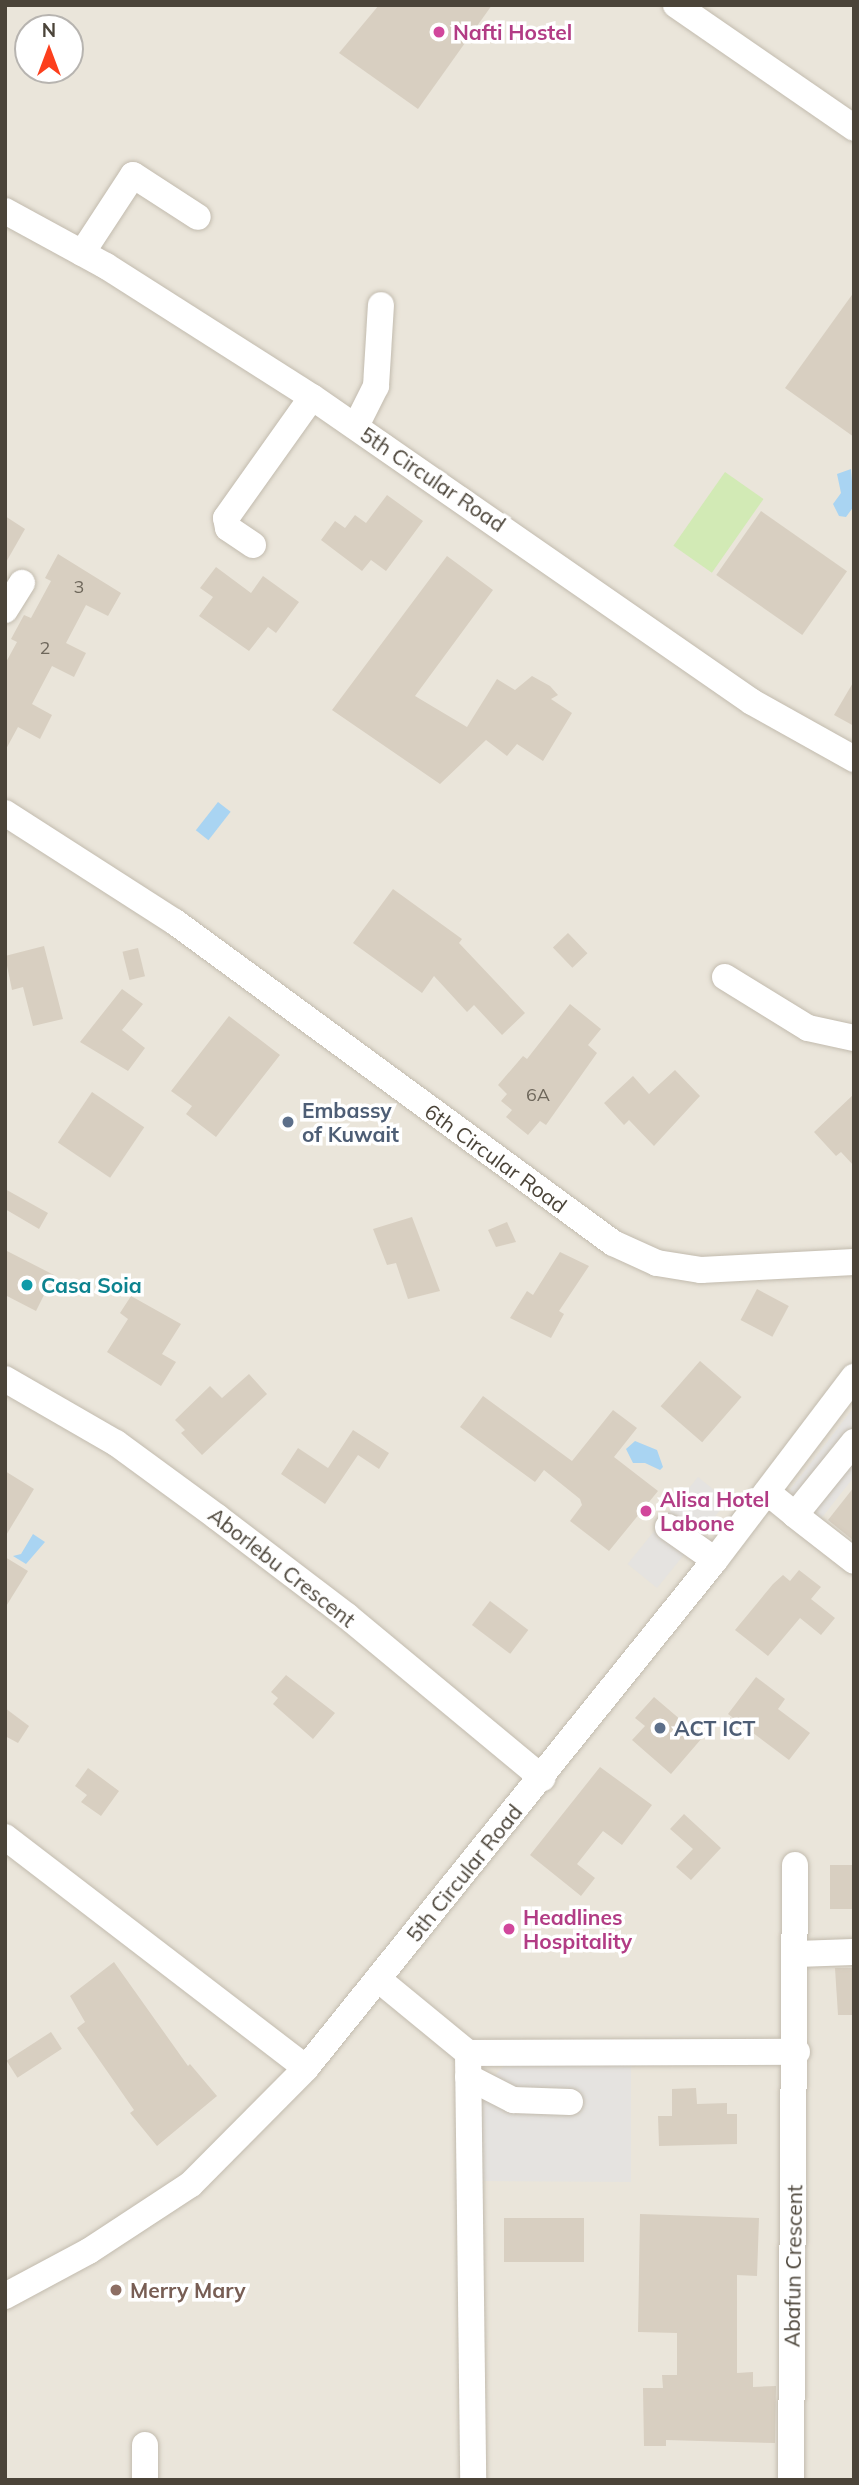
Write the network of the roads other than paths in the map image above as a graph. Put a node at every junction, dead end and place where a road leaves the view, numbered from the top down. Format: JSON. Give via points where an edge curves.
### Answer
{"nodes":[{"id":1,"x":676,"y":5,"type":"edge"},
{"id":2,"x":854,"y":128,"type":"edge"},
{"id":3,"x":5,"y":211,"type":"edge"},
{"id":4,"x":198,"y":217,"type":"dead end"},
{"id":5,"x":82,"y":253,"type":"junction"},
{"id":6,"x":382,"y":305,"type":"dead end"},
{"id":7,"x":312,"y":397,"type":"junction"},
{"id":8,"x":356,"y":426,"type":"junction"},
{"id":9,"x":253,"y":545,"type":"dead end"},
{"id":10,"x":22,"y":583,"type":"dead end"},
{"id":11,"x":5,"y":610,"type":"edge"},
{"id":12,"x":854,"y":760,"type":"edge"},
{"id":13,"x":5,"y":813,"type":"edge"},
{"id":14,"x":724,"y":977,"type":"dead end"},
{"id":15,"x":854,"y":1038,"type":"edge"},
{"id":16,"x":854,"y":1262,"type":"edge"},
{"id":17,"x":854,"y":1377,"type":"edge"},
{"id":18,"x":5,"y":1379,"type":"edge"},
{"id":19,"x":854,"y":1442,"type":"edge"},
{"id":20,"x":767,"y":1492,"type":"junction"},
{"id":21,"x":796,"y":1515,"type":"junction"},
{"id":22,"x":668,"y":1527,"type":"dead end"},
{"id":23,"x":715,"y":1560,"type":"junction"},
{"id":24,"x":854,"y":1561,"type":"edge"},
{"id":25,"x":542,"y":1778,"type":"junction"},
{"id":26,"x":5,"y":1838,"type":"edge"},
{"id":27,"x":795,"y":1865,"type":"dead end"},
{"id":28,"x":854,"y":1952,"type":"edge"},
{"id":29,"x":796,"y":1954,"type":"junction"},
{"id":30,"x":378,"y":1979,"type":"junction"},
{"id":31,"x":797,"y":2052,"type":"junction"},
{"id":32,"x":468,"y":2065,"type":"junction"},
{"id":33,"x":306,"y":2068,"type":"junction"},
{"id":34,"x":570,"y":2102,"type":"dead end"},
{"id":35,"x":5,"y":2296,"type":"edge"},
{"id":36,"x":145,"y":2445,"type":"dead end"},
{"id":37,"x":145,"y":2480,"type":"edge"},
{"id":38,"x":473,"y":2480,"type":"edge"},
{"id":39,"x":791,"y":2480,"type":"edge"}],
"edges":[{"from":1,"to":2,"type":"street"},
{"from":3,"to":5,"type":"street","name":"5th Circular Road"},
{"from":4,"to":5,"type":"street","via":[[133,175]]},
{"from":5,"to":7,"type":"street","name":"5th Circular Road"},
{"from":6,"to":8,"type":"street","via":[[376,386]]},
{"from":7,"to":8,"type":"street","name":"5th Circular Road"},
{"from":7,"to":9,"type":"street","via":[[226,518],[228,528]]},
{"from":8,"to":12,"type":"street","name":"5th Circular Road","via":[[752,702]]},
{"from":10,"to":11,"type":"street"},
{"from":13,"to":16,"type":"street","name":"6th Circular Road","via":[[175,922],[613,1243],[657,1263],[701,1270]]},
{"from":14,"to":15,"type":"street","via":[[808,1028]]},
{"from":17,"to":20,"type":"street","name":"5th Circular Road"},
{"from":18,"to":25,"type":"street","name":"Aborlebu Crescent","via":[[116,1443],[217,1517],[347,1616]]},
{"from":19,"to":21,"type":"street"},
{"from":20,"to":21,"type":"street"},
{"from":20,"to":23,"type":"street","name":"5th Circular Road"},
{"from":21,"to":24,"type":"street"},
{"from":22,"to":23,"type":"street"},
{"from":23,"to":25,"type":"street","name":"5th Circular Road"},
{"from":25,"to":30,"type":"street","name":"5th Circular Road"},
{"from":26,"to":33,"type":"street"},
{"from":27,"to":29,"type":"street","name":"Abafun Crescent"},
{"from":28,"to":29,"type":"street"},
{"from":29,"to":31,"type":"street","name":"Abafun Crescent"},
{"from":30,"to":32,"type":"street"},
{"from":30,"to":33,"type":"street","name":"5th Circular Road"},
{"from":31,"to":32,"type":"street"},
{"from":31,"to":39,"type":"street","name":"Abafun Crescent"},
{"from":32,"to":34,"type":"street","via":[[513,2100]]},
{"from":32,"to":38,"type":"street"},
{"from":33,"to":35,"type":"street","name":"5th Circular Road","via":[[191,2184],[89,2251]]},
{"from":36,"to":37,"type":"street"}]}
